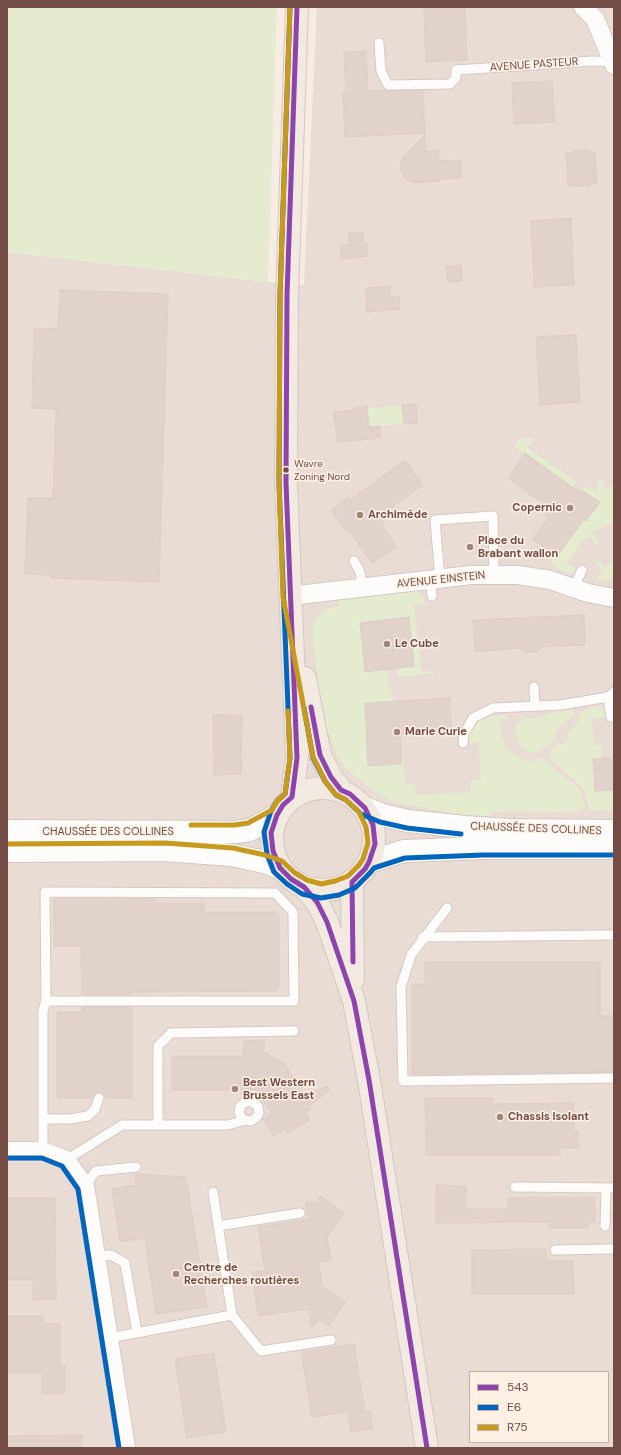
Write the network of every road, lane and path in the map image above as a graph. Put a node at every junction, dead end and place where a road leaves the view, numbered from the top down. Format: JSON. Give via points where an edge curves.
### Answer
{"nodes":[{"id":1,"x":297,"y":7,"type":"edge"},
{"id":2,"x":583,"y":7,"type":"edge"},
{"id":3,"x":379,"y":43,"type":"dead end"},
{"id":4,"x":614,"y":63,"type":"edge"},
{"id":5,"x":354,"y":561,"type":"dead end"},
{"id":6,"x":582,"y":570,"type":"dead end"},
{"id":7,"x":494,"y":575,"type":"junction"},
{"id":8,"x":434,"y":586,"type":"junction"},
{"id":9,"x":574,"y":587,"type":"junction"},
{"id":10,"x":363,"y":588,"type":"junction"},
{"id":11,"x":290,"y":596,"type":"junction"},
{"id":12,"x":614,"y":598,"type":"edge"},
{"id":13,"x":534,"y":687,"type":"dead end"},
{"id":14,"x":611,"y":695,"type":"edge"},
{"id":15,"x":535,"y":706,"type":"junction"},
{"id":16,"x":611,"y":717,"type":"dead end"},
{"id":17,"x":463,"y":743,"type":"dead end"},
{"id":18,"x":341,"y":790,"type":"junction"},
{"id":19,"x":292,"y":797,"type":"junction"},
{"id":20,"x":365,"y":808,"type":"junction"},
{"id":21,"x":277,"y":815,"type":"junction"},
{"id":22,"x":7,"y":831,"type":"edge"},
{"id":23,"x":614,"y":831,"type":"edge"},
{"id":24,"x":614,"y":848,"type":"edge"},
{"id":25,"x":7,"y":851,"type":"edge"},
{"id":26,"x":369,"y":862,"type":"junction"},
{"id":27,"x":280,"y":868,"type":"junction"},
{"id":28,"x":352,"y":882,"type":"junction"},
{"id":29,"x":304,"y":887,"type":"junction"},
{"id":30,"x":446,"y":908,"type":"dead end"},
{"id":31,"x":614,"y":935,"type":"edge"},
{"id":32,"x":423,"y":937,"type":"junction"},
{"id":33,"x":354,"y":1000,"type":"junction"},
{"id":34,"x":46,"y":1001,"type":"junction"},
{"id":35,"x":294,"y":1032,"type":"dead end"},
{"id":36,"x":614,"y":1078,"type":"edge"},
{"id":37,"x":99,"y":1098,"type":"dead end"},
{"id":38,"x":44,"y":1119,"type":"junction"},
{"id":39,"x":245,"y":1120,"type":"dead end"},
{"id":40,"x":158,"y":1124,"type":"junction"},
{"id":41,"x":7,"y":1151,"type":"edge"},
{"id":42,"x":43,"y":1151,"type":"junction"},
{"id":43,"x":66,"y":1160,"type":"junction"},
{"id":44,"x":136,"y":1167,"type":"dead end"},
{"id":45,"x":85,"y":1186,"type":"junction"},
{"id":46,"x":514,"y":1187,"type":"dead end"},
{"id":47,"x":610,"y":1188,"type":"edge"},
{"id":48,"x":213,"y":1192,"type":"dead end"},
{"id":49,"x":300,"y":1213,"type":"dead end"},
{"id":50,"x":218,"y":1226,"type":"junction"},
{"id":51,"x":605,"y":1226,"type":"dead end"},
{"id":52,"x":614,"y":1249,"type":"edge"},
{"id":53,"x":555,"y":1250,"type":"dead end"},
{"id":54,"x":96,"y":1256,"type":"junction"},
{"id":55,"x":232,"y":1315,"type":"junction"},
{"id":56,"x":137,"y":1333,"type":"junction"},
{"id":57,"x":109,"y":1338,"type":"junction"},
{"id":58,"x":332,"y":1340,"type":"dead end"},
{"id":59,"x":126,"y":1448,"type":"edge"},
{"id":60,"x":427,"y":1448,"type":"edge"}],
"edges":[{"from":1,"to":11,"type":"main road","via":[[287,302],[286,483]]},
{"from":2,"to":4,"type":"street","name":"AVENUE PASTEUR","via":[[595,19]]},
{"from":3,"to":4,"type":"lane","name":"AVENUE PASTEUR","via":[[381,71],[388,85],[450,84],[456,78],[456,70],[592,61]]},
{"from":5,"to":10,"type":"lane","via":[[360,572]]},
{"from":6,"to":9,"type":"lane"},
{"from":7,"to":8,"type":"street","name":"AVENUE EINSTEIN","via":[[471,575]]},
{"from":7,"to":8,"type":"lane","via":[[492,516],[435,520]]},
{"from":7,"to":9,"type":"street","name":"AVENUE EINSTEIN","via":[[518,575]]},
{"from":8,"to":10,"type":"street","name":"AVENUE EINSTEIN"},
{"from":9,"to":12,"type":"street","name":"AVENUE EINSTEIN","via":[[588,593]]},
{"from":10,"to":11,"type":"street","name":"AVENUE EINSTEIN"},
{"from":11,"to":18,"type":"main road","via":[[320,755]]},
{"from":11,"to":19,"type":"main road","via":[[297,758]]},
{"from":13,"to":15,"type":"lane"},
{"from":14,"to":15,"type":"lane","via":[[561,705]]},
{"from":14,"to":16,"type":"lane"},
{"from":15,"to":17,"type":"lane","via":[[493,708],[473,718],[464,734]]},
{"from":18,"to":19,"type":"main road","via":[[324,787],[307,789]]},
{"from":18,"to":20,"type":"main road","via":[[350,794]]},
{"from":19,"to":21,"type":"main road"},
{"from":20,"to":23,"type":"main road","name":"CHAUSSÉE DES COLLINES","via":[[408,821],[464,827]]},
{"from":20,"to":26,"type":"main road","via":[[373,825],[375,844]]},
{"from":21,"to":22,"type":"main road","name":"CHAUSSÉE DES COLLINES","via":[[250,830],[235,832]]},
{"from":21,"to":27,"type":"main road","via":[[271,833],[273,851]]},
{"from":24,"to":26,"type":"main road","name":"CHAUSSÉE DES COLLINES","via":[[404,851]]},
{"from":25,"to":27,"type":"main road","name":"CHAUSSÉE DES COLLINES","via":[[165,850],[232,855]]},
{"from":26,"to":28,"type":"main road"},
{"from":27,"to":29,"type":"main road"},
{"from":28,"to":29,"type":"main road","via":[[321,891]]},
{"from":28,"to":33,"type":"main road"},
{"from":29,"to":33,"type":"main road","via":[[327,922]]},
{"from":30,"to":32,"type":"lane"},
{"from":31,"to":32,"type":"lane"},
{"from":32,"to":36,"type":"lane","via":[[411,955],[401,987],[403,1081]]},
{"from":33,"to":60,"type":"main road"},
{"from":34,"to":34,"type":"lane","via":[[294,1001],[293,912],[275,893],[45,892]]},
{"from":34,"to":38,"type":"lane","via":[[43,1010]]},
{"from":35,"to":40,"type":"lane","via":[[171,1033],[158,1046]]},
{"from":37,"to":38,"type":"lane","via":[[95,1109],[88,1116]]},
{"from":38,"to":42,"type":"lane"},
{"from":39,"to":40,"type":"lane","via":[[228,1125]]},
{"from":40,"to":43,"type":"lane","via":[[122,1125]]},
{"from":41,"to":42,"type":"street"},
{"from":42,"to":43,"type":"street"},
{"from":43,"to":45,"type":"street"},
{"from":44,"to":45,"type":"lane","via":[[96,1171]]},
{"from":45,"to":54,"type":"street"},
{"from":46,"to":47,"type":"lane"},
{"from":47,"to":51,"type":"lane"},
{"from":48,"to":50,"type":"lane"},
{"from":49,"to":50,"type":"lane"},
{"from":50,"to":55,"type":"lane"},
{"from":52,"to":53,"type":"lane"},
{"from":54,"to":56,"type":"lane","via":[[111,1255],[126,1263]]},
{"from":54,"to":57,"type":"street"},
{"from":55,"to":56,"type":"lane"},
{"from":55,"to":58,"type":"lane","via":[[261,1351]]},
{"from":56,"to":57,"type":"lane"},
{"from":57,"to":59,"type":"street"}]}
